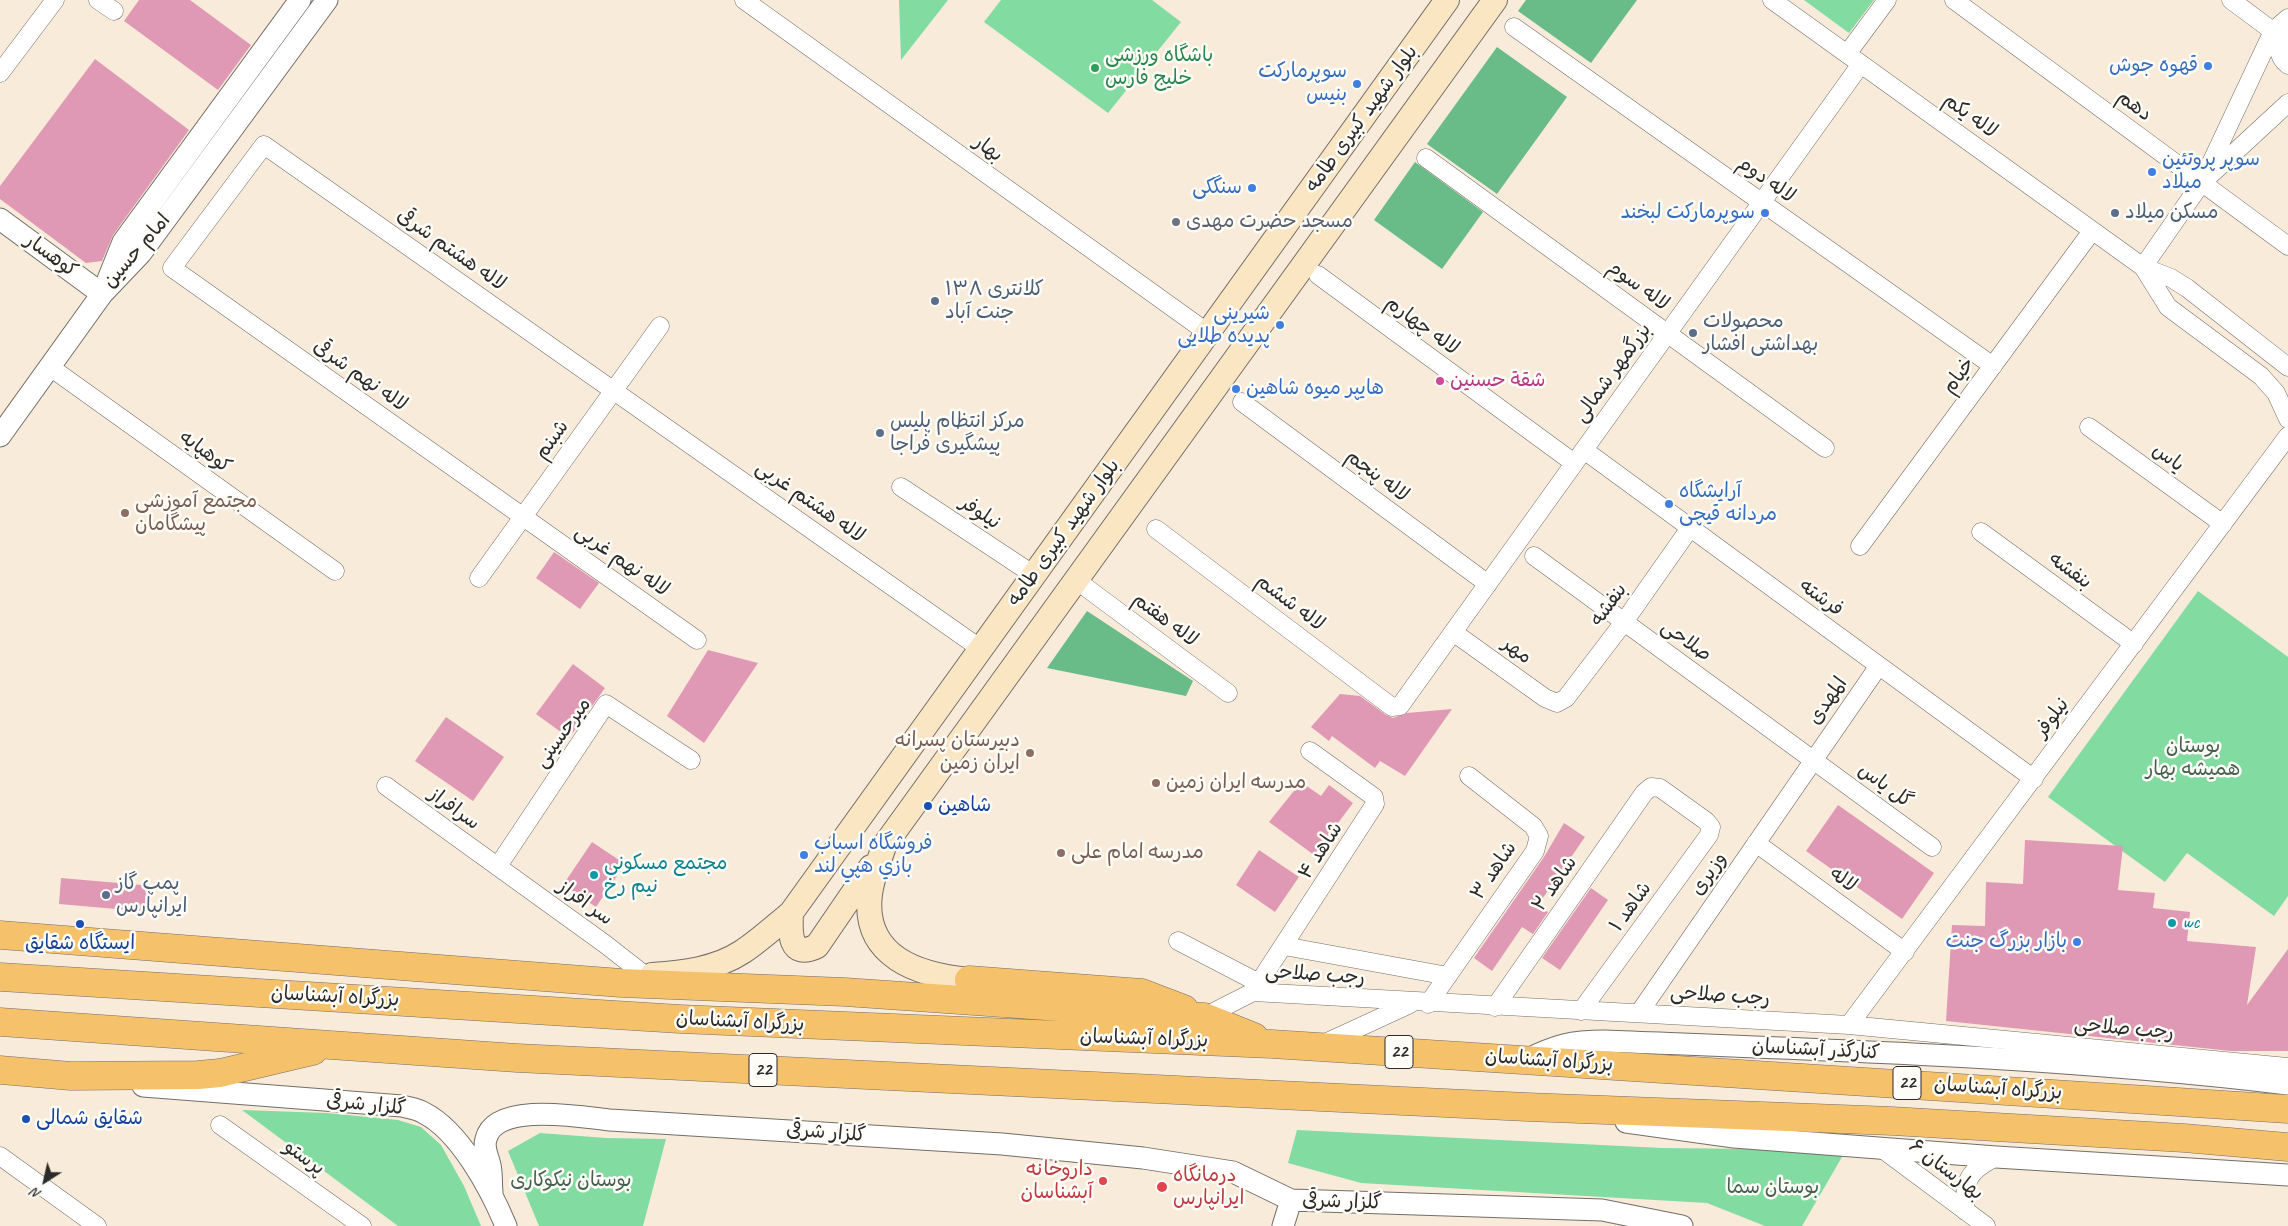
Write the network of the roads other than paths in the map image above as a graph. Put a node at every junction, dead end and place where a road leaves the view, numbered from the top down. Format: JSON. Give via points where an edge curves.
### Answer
{"nodes":[{"id":1,"x":55,"y":0,"type":"edge"},
{"id":2,"x":98,"y":0,"type":"edge"},
{"id":3,"x":300,"y":0,"type":"edge"},
{"id":4,"x":327,"y":0,"type":"edge"},
{"id":5,"x":744,"y":0,"type":"edge"},
{"id":6,"x":1495,"y":0,"type":"edge"},
{"id":7,"x":1772,"y":0,"type":"edge"},
{"id":8,"x":1887,"y":0,"type":"edge"},
{"id":9,"x":1954,"y":0,"type":"edge"},
{"id":10,"x":2231,"y":0,"type":"edge"},
{"id":11,"x":1444,"y":1,"type":"edge"},
{"id":12,"x":114,"y":11,"type":"dead end"},
{"id":13,"x":2288,"y":18,"type":"edge"},
{"id":14,"x":1514,"y":27,"type":"dead end"},
{"id":15,"x":2281,"y":34,"type":"edge"},
{"id":16,"x":1854,"y":59,"type":"junction"},
{"id":17,"x":2288,"y":65,"type":"edge"},
{"id":18,"x":0,"y":74,"type":"edge"},
{"id":19,"x":2288,"y":103,"type":"edge"},
{"id":20,"x":1426,"y":158,"type":"dead end"},
{"id":21,"x":2202,"y":182,"type":"junction"},
{"id":22,"x":1762,"y":203,"type":"junction"},
{"id":23,"x":0,"y":219,"type":"edge"},
{"id":24,"x":2092,"y":231,"type":"junction"},
{"id":25,"x":2288,"y":246,"type":"edge"},
{"id":26,"x":2143,"y":267,"type":"junction"},
{"id":27,"x":172,"y":268,"type":"joint"},
{"id":28,"x":1318,"y":275,"type":"dead end"},
{"id":29,"x":102,"y":294,"type":"junction"},
{"id":30,"x":660,"y":326,"type":"dead end"},
{"id":31,"x":1208,"y":333,"type":"junction"},
{"id":32,"x":1668,"y":334,"type":"junction"},
{"id":33,"x":1993,"y":366,"type":"junction"},
{"id":34,"x":50,"y":367,"type":"junction"},
{"id":35,"x":2288,"y":367,"type":"edge"},
{"id":36,"x":614,"y":390,"type":"junction"},
{"id":37,"x":1242,"y":402,"type":"dead end"},
{"id":38,"x":2288,"y":419,"type":"edge"},
{"id":39,"x":2089,"y":427,"type":"dead end"},
{"id":40,"x":0,"y":436,"type":"edge"},
{"id":41,"x":2288,"y":436,"type":"edge"},
{"id":42,"x":1825,"y":448,"type":"dead end"},
{"id":43,"x":1579,"y":457,"type":"junction"},
{"id":44,"x":901,"y":487,"type":"dead end"},
{"id":45,"x":523,"y":517,"type":"junction"},
{"id":46,"x":2223,"y":524,"type":"junction"},
{"id":47,"x":1690,"y":528,"type":"junction"},
{"id":48,"x":1156,"y":529,"type":"dead end"},
{"id":49,"x":1981,"y":532,"type":"dead end"},
{"id":50,"x":1860,"y":546,"type":"dead end"},
{"id":51,"x":1534,"y":556,"type":"dead end"},
{"id":52,"x":335,"y":571,"type":"dead end"},
{"id":53,"x":1034,"y":575,"type":"junction"},
{"id":54,"x":480,"y":578,"type":"dead end"},
{"id":55,"x":1076,"y":580,"type":"junction"},
{"id":56,"x":1488,"y":584,"type":"junction"},
{"id":57,"x":1624,"y":622,"type":"junction"},
{"id":58,"x":1453,"y":632,"type":"junction"},
{"id":59,"x":697,"y":640,"type":"dead end"},
{"id":60,"x":2134,"y":644,"type":"junction"},
{"id":61,"x":981,"y":649,"type":"junction"},
{"id":62,"x":1878,"y":666,"type":"junction"},
{"id":63,"x":1228,"y":693,"type":"dead end"},
{"id":64,"x":1557,"y":703,"type":"joint"},
{"id":65,"x":1400,"y":706,"type":"joint"},
{"id":66,"x":1310,"y":751,"type":"dead end"},
{"id":67,"x":691,"y":760,"type":"dead end"},
{"id":68,"x":1813,"y":760,"type":"junction"},
{"id":69,"x":1470,"y":776,"type":"dead end"},
{"id":70,"x":2034,"y":779,"type":"junction"},
{"id":71,"x":386,"y":786,"type":"dead end"},
{"id":72,"x":1651,"y":787,"type":"joint"},
{"id":73,"x":1756,"y":843,"type":"junction"},
{"id":74,"x":884,"y":846,"type":"junction"},
{"id":75,"x":1932,"y":847,"type":"dead end"},
{"id":76,"x":498,"y":866,"type":"junction"},
{"id":77,"x":791,"y":913,"type":"junction"},
{"id":78,"x":0,"y":935,"type":"edge"},
{"id":79,"x":1178,"y":941,"type":"dead end"},
{"id":80,"x":1284,"y":946,"type":"junction"},
{"id":81,"x":1905,"y":952,"type":"junction"},
{"id":82,"x":1448,"y":976,"type":"junction"},
{"id":83,"x":0,"y":977,"type":"edge"},
{"id":84,"x":634,"y":980,"type":"junction"},
{"id":85,"x":969,"y":980,"type":"joint"},
{"id":86,"x":1256,"y":988,"type":"junction"},
{"id":87,"x":1421,"y":1003,"type":"junction"},
{"id":88,"x":1495,"y":1007,"type":"junction"},
{"id":89,"x":1581,"y":1011,"type":"junction"},
{"id":90,"x":1639,"y":1013,"type":"junction"},
{"id":91,"x":1204,"y":1017,"type":"junction"},
{"id":92,"x":0,"y":1022,"type":"edge"},
{"id":93,"x":1850,"y":1025,"type":"junction"},
{"id":94,"x":1158,"y":1040,"type":"junction"},
{"id":95,"x":1272,"y":1044,"type":"junction"},
{"id":96,"x":338,"y":1045,"type":"junction"},
{"id":97,"x":1317,"y":1047,"type":"junction"},
{"id":98,"x":1526,"y":1060,"type":"junction"},
{"id":99,"x":2288,"y":1067,"type":"edge"},
{"id":100,"x":2,"y":1072,"type":"edge"},
{"id":101,"x":71,"y":1076,"type":"junction"},
{"id":102,"x":2288,"y":1084,"type":"edge"},
{"id":103,"x":1527,"y":1108,"type":"junction"},
{"id":104,"x":2288,"y":1109,"type":"edge"},
{"id":105,"x":220,"y":1125,"type":"dead end"},
{"id":106,"x":2288,"y":1147,"type":"edge"},
{"id":107,"x":1881,"y":1148,"type":"junction"},
{"id":108,"x":0,"y":1156,"type":"edge"},
{"id":109,"x":1996,"y":1157,"type":"junction"},
{"id":110,"x":2288,"y":1175,"type":"edge"},
{"id":111,"x":492,"y":1192,"type":"junction"},
{"id":112,"x":1291,"y":1200,"type":"junction"},
{"id":113,"x":1965,"y":1211,"type":"junction"},
{"id":114,"x":97,"y":1226,"type":"edge"},
{"id":115,"x":362,"y":1226,"type":"edge"},
{"id":116,"x":506,"y":1226,"type":"edge"},
{"id":117,"x":1283,"y":1226,"type":"edge"},
{"id":118,"x":1682,"y":1226,"type":"edge"},
{"id":119,"x":1986,"y":1226,"type":"edge"}],
"edges":[{"from":1,"to":18,"type":"street"},
{"from":2,"to":12,"type":"street"},
{"from":3,"to":29,"type":"street","name":"امام حسین","via":[[123,242]]},
{"from":4,"to":29,"type":"street","name":"امام حسین","via":[[141,253]]},
{"from":5,"to":31,"type":"street","name":"بهار"},
{"from":6,"to":55,"type":"main road","name":"بلوار شهید کبیری طامه"},
{"from":7,"to":16,"type":"street","name":"لاله یکم"},
{"from":8,"to":16,"type":"street","name":"بزرگمهر شمالی"},
{"from":9,"to":21,"type":"street","name":"دهم"},
{"from":10,"to":15,"type":"street"},
{"from":11,"to":31,"type":"main road","name":"بلوار شهید کبیری طامه"},
{"from":13,"to":15,"type":"street"},
{"from":14,"to":22,"type":"street","name":"لاله دوم"},
{"from":15,"to":17,"type":"street","via":[[2280,57]]},
{"from":15,"to":21,"type":"street"},
{"from":16,"to":22,"type":"street","name":"بزرگمهر شمالی"},
{"from":16,"to":24,"type":"street","name":"لاله یکم"},
{"from":19,"to":21,"type":"street"},
{"from":20,"to":32,"type":"street","name":"لاله سوم"},
{"from":21,"to":25,"type":"street","name":"دهم"},
{"from":21,"to":26,"type":"street"},
{"from":22,"to":32,"type":"street","name":"بزرگمهر شمالی"},
{"from":22,"to":33,"type":"street","name":"لاله دوم"},
{"from":23,"to":29,"type":"street","name":"کوهسار"},
{"from":24,"to":26,"type":"street","name":"لاله یکم"},
{"from":24,"to":33,"type":"street","name":"خیام"},
{"from":26,"to":35,"type":"street","name":"لاله یکم","via":[[2178,282]]},
{"from":26,"to":38,"type":"street","name":"لاله یکم","via":[[2168,307],[2261,376],[2276,393]]},
{"from":27,"to":36,"type":"street","name":"لاله هشتم شرقی","via":[[264,145]]},
{"from":27,"to":45,"type":"street","name":"لاله نهم شرقی"},
{"from":28,"to":43,"type":"street","name":"لاله چهارم"},
{"from":29,"to":34,"type":"street"},
{"from":30,"to":36,"type":"street","name":"شبنم"},
{"from":31,"to":53,"type":"main road","name":"بلوار شهید کبیری طامه"},
{"from":32,"to":42,"type":"street","name":"لاله سوم"},
{"from":32,"to":43,"type":"street","name":"بزرگمهر شمالی"},
{"from":33,"to":50,"type":"street","name":"خیام"},
{"from":34,"to":40,"type":"street"},
{"from":34,"to":52,"type":"street","name":"کوهپایه"},
{"from":36,"to":45,"type":"street","name":"شبنم"},
{"from":36,"to":61,"type":"street","name":"لاله هشتم غربی"},
{"from":37,"to":56,"type":"street","name":"لاله پنجم"},
{"from":39,"to":46,"type":"street","name":"یاس"},
{"from":41,"to":46,"type":"street","name":"نیلوفر"},
{"from":43,"to":47,"type":"street","name":"فرشته"},
{"from":43,"to":56,"type":"street","name":"بزرگمهر شمالی"},
{"from":44,"to":53,"type":"street","name":"نیلوفر"},
{"from":45,"to":54,"type":"street","name":"شبنم"},
{"from":45,"to":59,"type":"street","name":"لاله نهم غربی"},
{"from":46,"to":60,"type":"street","name":"نیلوفر"},
{"from":47,"to":57,"type":"street","name":"بنفشه"},
{"from":47,"to":62,"type":"street","name":"فرشته"},
{"from":48,"to":65,"type":"street","name":"لاله ششم","via":[[1392,706]]},
{"from":49,"to":60,"type":"street","name":"بنفشه"},
{"from":51,"to":57,"type":"street","name":"صلاحی"},
{"from":53,"to":61,"type":"main road","name":"بلوار شهید کبیری طامه"},
{"from":55,"to":63,"type":"street","name":"لاله هفتم"},
{"from":55,"to":74,"type":"main road","name":"بلوار شهید کبیری طامه"},
{"from":56,"to":58,"type":"street","name":"بزرگمهر شمالی"},
{"from":57,"to":64,"type":"street","name":"بنفشه","via":[[1566,698]]},
{"from":57,"to":68,"type":"street","name":"صلاحی"},
{"from":58,"to":64,"type":"street","name":"مهر","via":[[1545,698]]},
{"from":58,"to":65,"type":"street","name":"بزرگمهر شمالی"},
{"from":60,"to":70,"type":"street","name":"نیلوفر"},
{"from":61,"to":77,"type":"main road","name":"بلوار شهید کبیری طامه"},
{"from":62,"to":68,"type":"street","name":"المهدی"},
{"from":62,"to":70,"type":"street","name":"فرشته"},
{"from":66,"to":80,"type":"street","name":"شاهد ۴","via":[[1374,797],[1375,804]]},
{"from":67,"to":76,"type":"street","name":"میرحسینی","via":[[606,704]]},
{"from":68,"to":73,"type":"street","name":"وزیری"},
{"from":68,"to":75,"type":"street","name":"گل یاس"},
{"from":69,"to":82,"type":"street","name":"شاهد ۳","via":[[1533,826],[1539,836],[1535,851]]},
{"from":70,"to":81,"type":"street","name":"نیلوفر"},
{"from":71,"to":76,"type":"street","name":"سرافراز"},
{"from":72,"to":88,"type":"street","name":"شاهد ۲"},
{"from":72,"to":89,"type":"street","name":"شاهد ۱","via":[[1660,788],[1706,821],[1711,827],[1709,835]]},
{"from":73,"to":81,"type":"street","name":"لاله"},
{"from":73,"to":90,"type":"street","name":"وزیری"},
{"from":74,"to":77,"type":"main road","via":[[818,946],[803,949],[792,942]]},
{"from":74,"to":85,"type":"main road","name":"بلوار شهید کبیری طامه","via":[[870,896],[870,916],[883,947],[914,969]]},
{"from":76,"to":84,"type":"street","name":"سر افراز","via":[[605,944]]},
{"from":77,"to":84,"type":"main road","name":"بلوار شهید کبیری طامه","via":[[742,952],[720,964]]},
{"from":78,"to":84,"type":"highway"},
{"from":79,"to":86,"type":"street"},
{"from":80,"to":82,"type":"street"},
{"from":80,"to":86,"type":"street","name":"شاهد ۴"},
{"from":81,"to":93,"type":"street","name":"نیلوفر"},
{"from":82,"to":87,"type":"street","name":"شاهد ۳"},
{"from":83,"to":94,"type":"highway","name":"بزرگراه آبشناسان","number":"22","via":[[680,1019]]},
{"from":84,"to":91,"type":"highway"},
{"from":85,"to":91,"type":"highway","via":[[1142,993]]},
{"from":86,"to":87,"type":"street","name":"رجب صلاحی"},
{"from":86,"to":91,"type":"street","name":"رجب صلاحی"},
{"from":87,"to":88,"type":"street","name":"رجب صلاحی"},
{"from":87,"to":97,"type":"street"},
{"from":88,"to":89,"type":"street","name":"رجب صلاحی"},
{"from":89,"to":90,"type":"street","name":"رجب صلاحی"},
{"from":90,"to":93,"type":"street","name":"رجب صلاحی"},
{"from":91,"to":94,"type":"street","name":"رجب صلاحی"},
{"from":91,"to":95,"type":"highway"},
{"from":92,"to":96,"type":"highway","name":"بزرگراه آبشناسان","number":"22"},
{"from":93,"to":99,"type":"street","name":"رجب صلاحی"},
{"from":94,"to":95,"type":"highway","name":"بزرگراه آبشناسان","number":"22"},
{"from":95,"to":97,"type":"highway","name":"بزرگراه آبشناسان","number":"22"},
{"from":96,"to":101,"type":"highway","via":[[220,1073]]},
{"from":96,"to":103,"type":"highway","name":"بزرگراه آبشناسان","number":"22","via":[[516,1058]]},
{"from":97,"to":98,"type":"highway","name":"بزرگراه آبشناسان","number":"22"},
{"from":98,"to":102,"type":"street","name":"کنارگذر آبشناسان","via":[[1573,1041],[1605,1040],[1963,1058],[2208,1075]]},
{"from":98,"to":104,"type":"highway","name":"بزرگراه آبشناسان","number":"22"},
{"from":100,"to":101,"type":"highway"},
{"from":101,"to":111,"type":"street","name":"گلزار شرقی","via":[[148,1087],[402,1106],[423,1112],[450,1131]]},
{"from":103,"to":106,"type":"highway","name":"بزرگراه آبشناسان","number":"22","via":[[1902,1122]]},
{"from":103,"to":107,"type":"street","via":[[1734,1137]]},
{"from":105,"to":115,"type":"street","name":"پرستو"},
{"from":107,"to":109,"type":"street"},
{"from":107,"to":113,"type":"street","name":"بهارستان ۶"},
{"from":108,"to":114,"type":"street"},
{"from":109,"to":110,"type":"street"},
{"from":109,"to":113,"type":"street","via":[[1973,1170],[1967,1180]]},
{"from":111,"to":112,"type":"street","name":"گلزار شرقی","via":[[485,1148],[489,1130],[512,1117],[547,1114],[1002,1144],[1143,1158],[1233,1172]]},
{"from":111,"to":116,"type":"street"},
{"from":112,"to":117,"type":"street"},
{"from":112,"to":118,"type":"street","name":"گلزار شرقی","via":[[1602,1210]]},
{"from":113,"to":119,"type":"street","name":"بهارستان ۶"}]}
